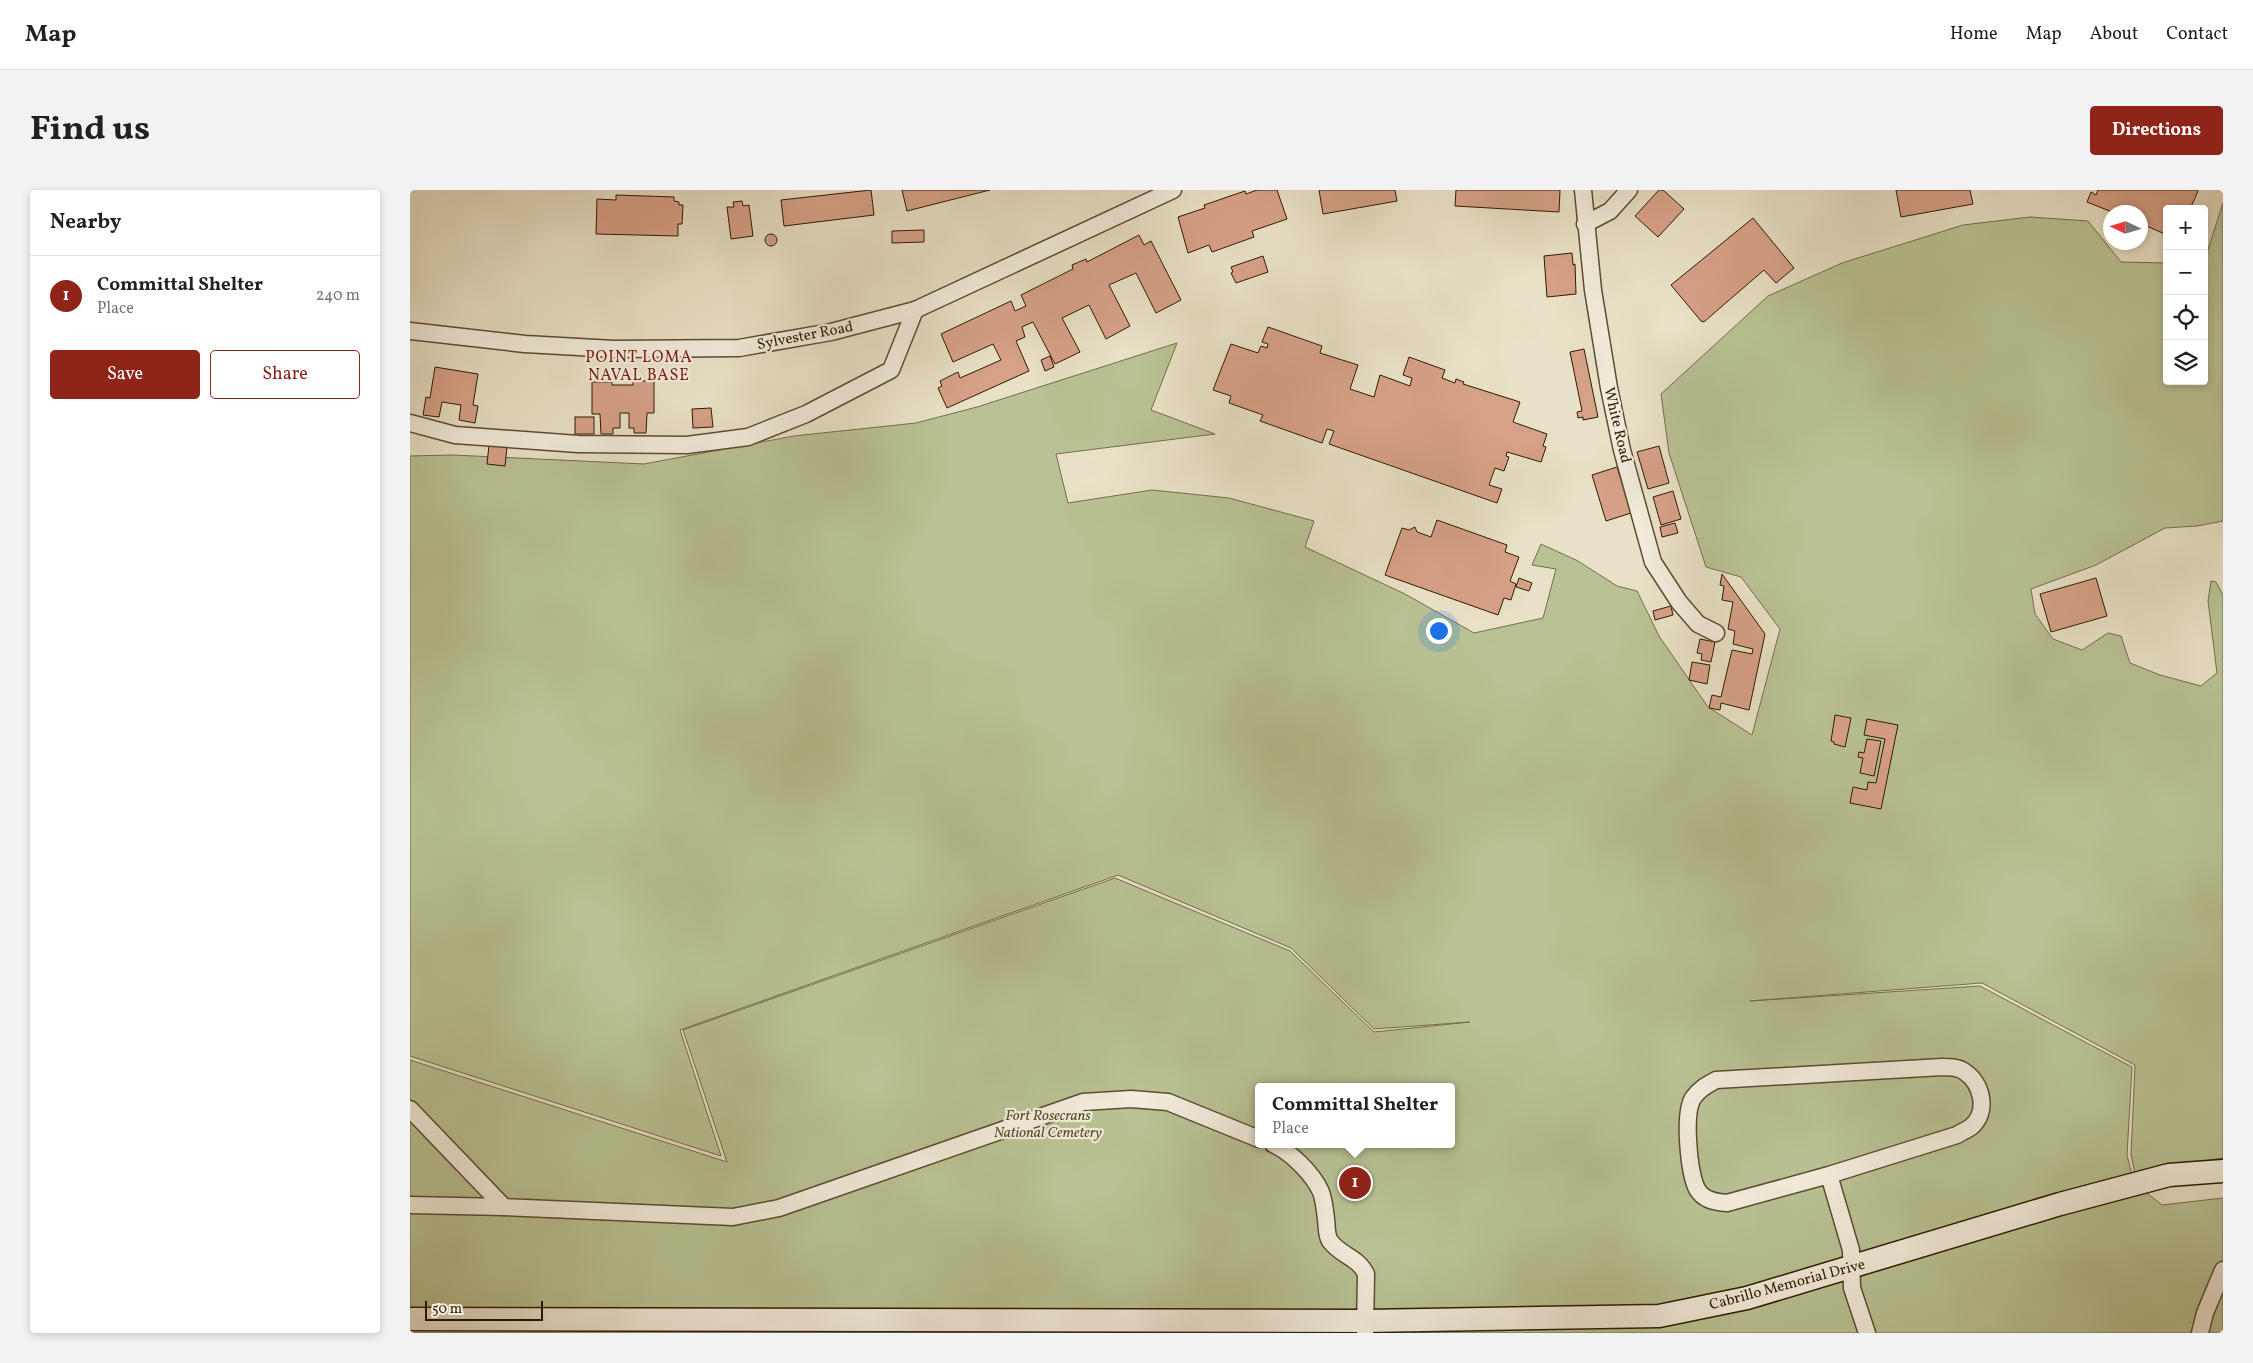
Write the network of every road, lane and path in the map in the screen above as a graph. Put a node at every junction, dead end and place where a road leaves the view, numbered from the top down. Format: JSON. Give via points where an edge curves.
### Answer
{"nodes":[{"id":1,"x":1173,"y":190,"type":"edge"},
{"id":2,"x":1583,"y":190,"type":"edge"},
{"id":3,"x":1629,"y":190,"type":"edge"},
{"id":4,"x":1585,"y":224,"type":"junction"},
{"id":5,"x":915,"y":310,"type":"junction"},
{"id":6,"x":410,"y":331,"type":"edge"},
{"id":7,"x":410,"y":423,"type":"edge"},
{"id":8,"x":1716,"y":633,"type":"dead end"},
{"id":9,"x":410,"y":1109,"type":"edge"},
{"id":10,"x":1255,"y":1137,"type":"edge"},
{"id":11,"x":1281,"y":1148,"type":"edge"},
{"id":12,"x":2223,"y":1171,"type":"edge"},
{"id":13,"x":1828,"y":1175,"type":"junction"},
{"id":14,"x":410,"y":1205,"type":"edge"},
{"id":15,"x":504,"y":1207,"type":"junction"},
{"id":16,"x":1852,"y":1267,"type":"junction"},
{"id":17,"x":2223,"y":1270,"type":"edge"},
{"id":18,"x":410,"y":1319,"type":"edge"},
{"id":19,"x":1366,"y":1327,"type":"edge"},
{"id":20,"x":1867,"y":1333,"type":"edge"},
{"id":21,"x":2200,"y":1333,"type":"edge"}],
"edges":[{"from":1,"to":5,"type":"street","name":"Sylvester Road"},
{"from":2,"to":4,"type":"street","name":"White Road"},
{"from":3,"to":4,"type":"street","via":[[1610,211]]},
{"from":4,"to":8,"type":"street","name":"White Road","via":[[1609,388],[1622,450],[1653,562],[1698,624]]},
{"from":5,"to":6,"type":"street","name":"Sylvester Road","via":[[831,332],[739,348],[614,349],[525,344]]},
{"from":5,"to":7,"type":"street","via":[[891,370],[806,414],[748,437],[687,446],[578,444],[455,435]]},
{"from":9,"to":15,"type":"street"},
{"from":10,"to":15,"type":"street","via":[[1168,1102],[1131,1099],[1084,1102],[761,1212],[733,1217]]},
{"from":11,"to":19,"type":"street","via":[[1307,1171],[1321,1192],[1328,1239],[1337,1249],[1355,1259],[1366,1274]]},
{"from":12,"to":16,"type":"main road","name":"Cabrillo Memorial Drive","via":[[2169,1176],[2087,1197]]},
{"from":13,"to":13,"type":"street","via":[[1957,1135],[1972,1126],[1982,1111],[1981,1094],[1974,1081],[1954,1067],[1716,1080],[1702,1087],[1692,1099],[1687,1117],[1692,1172],[1698,1190],[1712,1201],[1727,1203]]},
{"from":13,"to":16,"type":"street","via":[[1851,1250]]},
{"from":14,"to":15,"type":"street"},
{"from":16,"to":19,"type":"main road","name":"Cabrillo Memorial Drive","via":[[1747,1298],[1659,1316]]},
{"from":16,"to":20,"type":"street","via":[[1852,1288]]},
{"from":17,"to":21,"type":"street"},
{"from":18,"to":19,"type":"main road","name":"Cabrillo Memorial Drive"}]}
